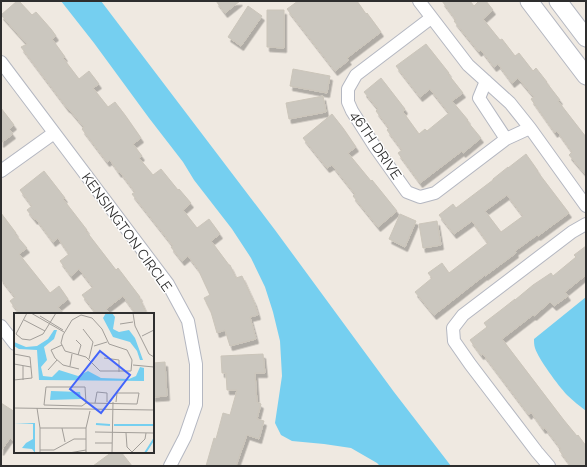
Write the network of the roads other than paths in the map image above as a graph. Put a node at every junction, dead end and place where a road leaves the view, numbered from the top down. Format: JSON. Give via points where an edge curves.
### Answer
{"nodes":[{"id":1,"x":419,"y":1,"type":"edge"},
{"id":2,"x":529,"y":1,"type":"edge"},
{"id":3,"x":558,"y":1,"type":"edge"},
{"id":4,"x":431,"y":18,"type":"junction"},
{"id":5,"x":586,"y":38,"type":"edge"},
{"id":6,"x":1,"y":62,"type":"edge"},
{"id":7,"x":586,"y":76,"type":"edge"},
{"id":8,"x":486,"y":81,"type":"junction"},
{"id":9,"x":530,"y":128,"type":"junction"},
{"id":10,"x":54,"y":133,"type":"junction"},
{"id":11,"x":506,"y":139,"type":"junction"},
{"id":12,"x":1,"y":171,"type":"edge"},
{"id":13,"x":586,"y":206,"type":"edge"},
{"id":14,"x":586,"y":224,"type":"edge"},
{"id":15,"x":1,"y":326,"type":"edge"},
{"id":16,"x":14,"y":343,"type":"edge"},
{"id":17,"x":170,"y":466,"type":"edge"},
{"id":18,"x":549,"y":466,"type":"edge"}],
"edges":[{"from":1,"to":4,"type":"street"},
{"from":2,"to":7,"type":"main road"},
{"from":3,"to":5,"type":"main road"},
{"from":4,"to":8,"type":"street","via":[[468,65]]},
{"from":4,"to":11,"type":"street","name":"46TH DRIVE","via":[[356,75],[348,88],[348,102],[352,111],[407,192],[420,197],[435,193]]},
{"from":6,"to":10,"type":"street","name":"KENSINGTON CIRCLE"},
{"from":8,"to":9,"type":"street","via":[[510,103]]},
{"from":8,"to":11,"type":"street","via":[[479,98]]},
{"from":9,"to":11,"type":"street","name":"46TH DRIVE"},
{"from":9,"to":13,"type":"street"},
{"from":10,"to":12,"type":"street"},
{"from":10,"to":17,"type":"street","name":"KENSINGTON CIRCLE","via":[[168,284],[188,321],[196,364],[196,404],[185,437]]},
{"from":14,"to":18,"type":"street","via":[[463,315],[453,328],[454,341],[458,347]]},
{"from":15,"to":16,"type":"street"}]}
